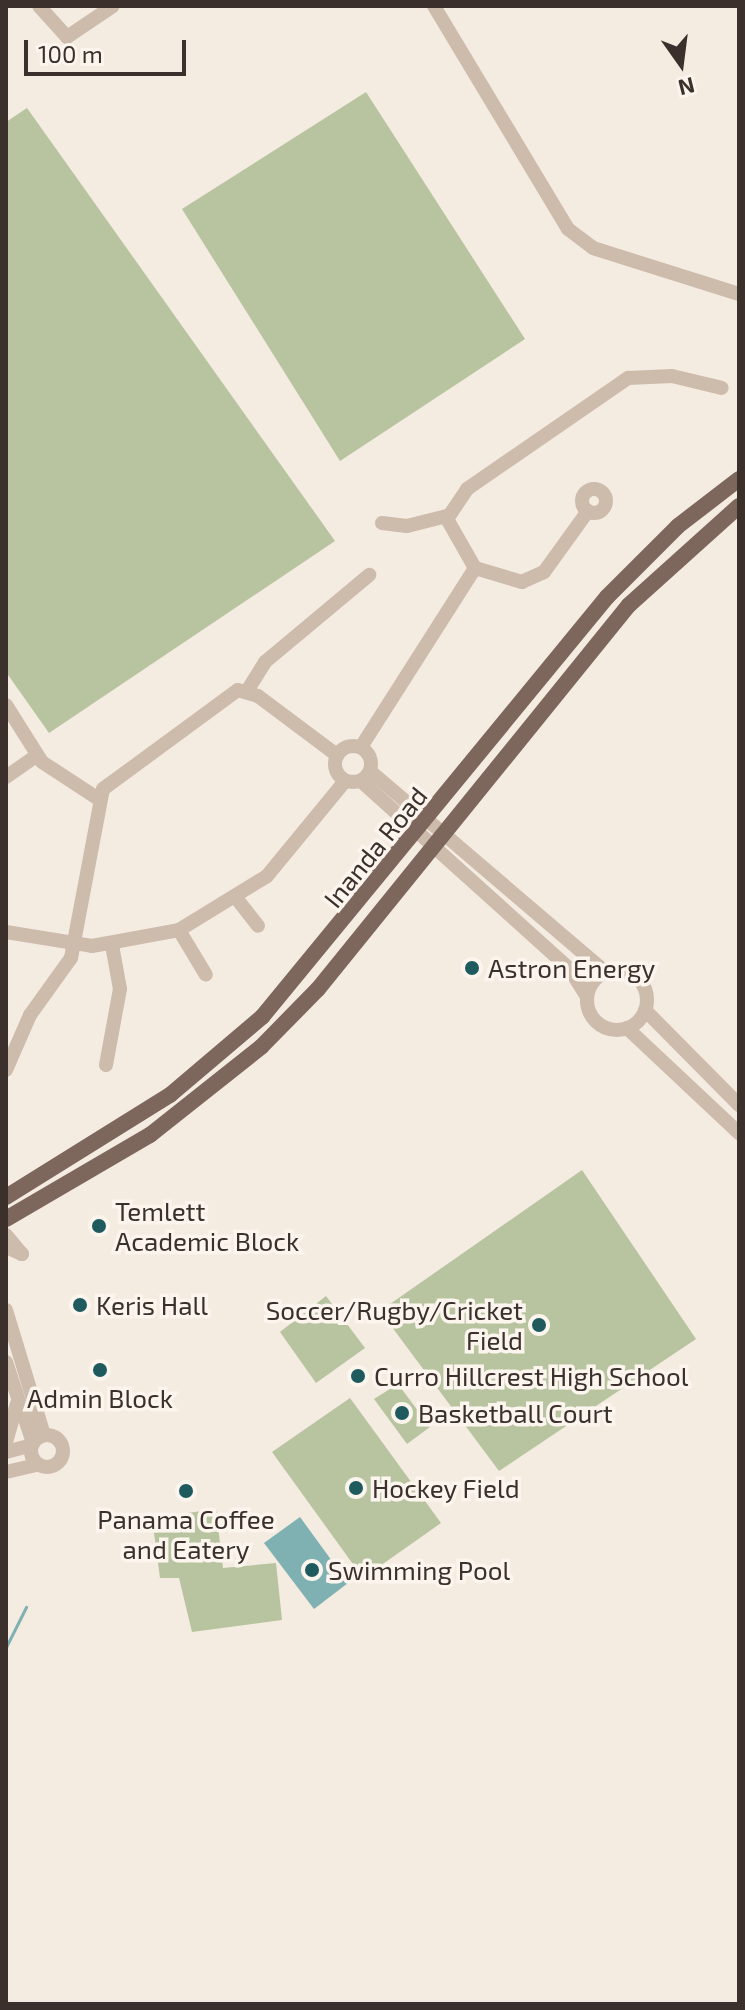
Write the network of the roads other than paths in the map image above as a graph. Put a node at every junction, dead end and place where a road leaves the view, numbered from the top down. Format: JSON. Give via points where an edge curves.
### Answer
{"nodes":[{"id":1,"x":39,"y":6,"type":"edge"},
{"id":2,"x":113,"y":6,"type":"edge"},
{"id":3,"x":434,"y":6,"type":"edge"},
{"id":4,"x":739,"y":294,"type":"edge"},
{"id":5,"x":722,"y":388,"type":"dead end"},
{"id":6,"x":739,"y":479,"type":"edge"},
{"id":7,"x":739,"y":506,"type":"edge"},
{"id":8,"x":588,"y":511,"type":"dead end"},
{"id":9,"x":447,"y":516,"type":"junction"},
{"id":10,"x":382,"y":523,"type":"dead end"},
{"id":11,"x":475,"y":568,"type":"junction"},
{"id":12,"x":369,"y":575,"type":"dead end"},
{"id":13,"x":247,"y":691,"type":"junction"},
{"id":14,"x":6,"y":705,"type":"edge"},
{"id":15,"x":361,"y":747,"type":"junction"},
{"id":16,"x":37,"y":755,"type":"junction"},
{"id":17,"x":337,"y":755,"type":"junction"},
{"id":18,"x":366,"y":776,"type":"junction"},
{"id":19,"x":6,"y":777,"type":"edge"},
{"id":20,"x":345,"y":781,"type":"junction"},
{"id":21,"x":97,"y":798,"type":"junction"},
{"id":22,"x":425,"y":823,"type":"junction"},
{"id":23,"x":441,"y":836,"type":"junction"},
{"id":24,"x":237,"y":899,"type":"junction"},
{"id":25,"x":258,"y":926,"type":"dead end"},
{"id":26,"x":179,"y":930,"type":"junction"},
{"id":27,"x":6,"y":932,"type":"edge"},
{"id":28,"x":112,"y":945,"type":"junction"},
{"id":29,"x":73,"y":946,"type":"junction"},
{"id":30,"x":605,"y":972,"type":"junction"},
{"id":31,"x":206,"y":975,"type":"dead end"},
{"id":32,"x":587,"y":997,"type":"junction"},
{"id":33,"x":645,"y":1010,"type":"junction"},
{"id":34,"x":627,"y":1028,"type":"junction"},
{"id":35,"x":106,"y":1065,"type":"dead end"},
{"id":36,"x":6,"y":1070,"type":"edge"},
{"id":37,"x":734,"y":1100,"type":"edge"},
{"id":38,"x":716,"y":1110,"type":"junction"},
{"id":39,"x":739,"y":1133,"type":"edge"},
{"id":40,"x":6,"y":1197,"type":"edge"},
{"id":41,"x":6,"y":1219,"type":"edge"},
{"id":42,"x":6,"y":1235,"type":"edge"},
{"id":43,"x":6,"y":1247,"type":"edge"},
{"id":44,"x":6,"y":1310,"type":"edge"},
{"id":45,"x":6,"y":1362,"type":"edge"},
{"id":46,"x":17,"y":1402,"type":"junction"},
{"id":47,"x":36,"y":1441,"type":"junction"},
{"id":48,"x":6,"y":1442,"type":"edge"},
{"id":49,"x":6,"y":1452,"type":"edge"},
{"id":50,"x":37,"y":1465,"type":"junction"},
{"id":51,"x":6,"y":1472,"type":"edge"}],
"edges":[{"from":1,"to":2,"type":"street","via":[[67,37]]},
{"from":3,"to":4,"type":"street","via":[[568,229],[593,248]]},
{"from":5,"to":9,"type":"street","via":[[672,376],[628,378],[467,489]]},
{"from":6,"to":22,"type":"main road","name":"Inanda Road","via":[[678,526],[607,597]]},
{"from":7,"to":23,"type":"main road","name":"Inanda Road","via":[[629,605]]},
{"from":8,"to":11,"type":"street","via":[[537,578],[517,583]]},
{"from":9,"to":10,"type":"street","via":[[400,527]]},
{"from":9,"to":11,"type":"street"},
{"from":11,"to":15,"type":"street"},
{"from":12,"to":13,"type":"street","via":[[265,662]]},
{"from":13,"to":17,"type":"street"},
{"from":13,"to":21,"type":"street","via":[[217,700]]},
{"from":14,"to":16,"type":"street"},
{"from":15,"to":17,"type":"street"},
{"from":15,"to":18,"type":"street"},
{"from":16,"to":19,"type":"street"},
{"from":16,"to":21,"type":"street","via":[[66,783]]},
{"from":17,"to":20,"type":"street","via":[[336,772]]},
{"from":18,"to":20,"type":"street"},
{"from":18,"to":22,"type":"street"},
{"from":20,"to":24,"type":"street","via":[[293,850]]},
{"from":21,"to":29,"type":"street"},
{"from":22,"to":23,"type":"street"},
{"from":22,"to":40,"type":"main road","name":"Inanda Road","via":[[303,974],[244,1034],[170,1095]]},
{"from":23,"to":30,"type":"street"},
{"from":23,"to":32,"type":"street","via":[[569,968]]},
{"from":23,"to":41,"type":"main road","name":"Inanda Road","via":[[318,989],[249,1057],[150,1135]]},
{"from":24,"to":25,"type":"street"},
{"from":24,"to":26,"type":"street"},
{"from":26,"to":28,"type":"street"},
{"from":26,"to":31,"type":"street"},
{"from":27,"to":29,"type":"street"},
{"from":28,"to":29,"type":"street"},
{"from":28,"to":35,"type":"street","via":[[119,1015]]},
{"from":29,"to":36,"type":"street","via":[[64,973],[30,1015]]},
{"from":30,"to":32,"type":"street"},
{"from":30,"to":33,"type":"street","via":[[634,975],[646,990]]},
{"from":32,"to":34,"type":"street","via":[[598,1024]]},
{"from":33,"to":34,"type":"street"},
{"from":33,"to":37,"type":"street"},
{"from":34,"to":38,"type":"street"},
{"from":37,"to":38,"type":"street"},
{"from":38,"to":39,"type":"street"},
{"from":42,"to":43,"type":"street","via":[[22,1254]]},
{"from":44,"to":47,"type":"street"},
{"from":45,"to":46,"type":"street"},
{"from":46,"to":47,"type":"street"},
{"from":46,"to":48,"type":"street"},
{"from":47,"to":49,"type":"street"},
{"from":47,"to":50,"type":"street"},
{"from":47,"to":50,"type":"street","via":[[60,1441],[63,1456],[52,1467]]},
{"from":50,"to":51,"type":"street"}]}
